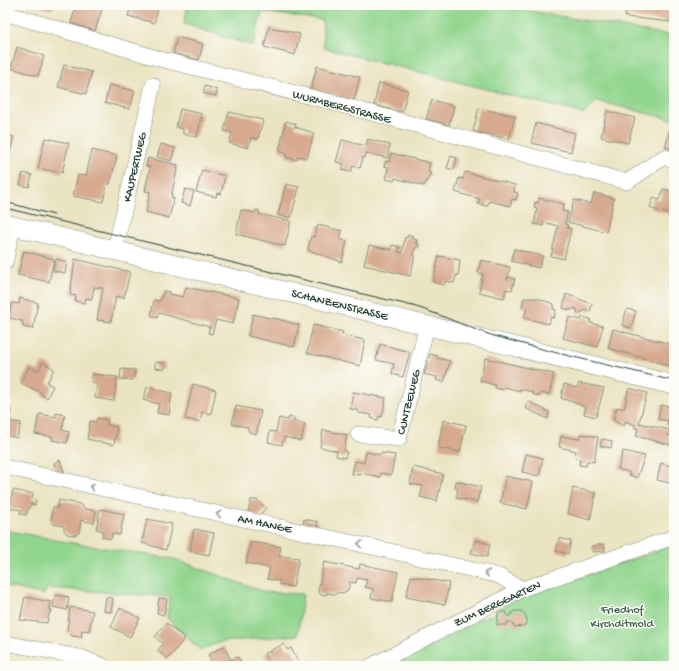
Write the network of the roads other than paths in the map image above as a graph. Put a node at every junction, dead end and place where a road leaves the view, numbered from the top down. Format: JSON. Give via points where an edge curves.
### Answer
{"nodes":[{"id":1,"x":5,"y":13,"type":"edge"},
{"id":2,"x":154,"y":85,"type":"dead end"},
{"id":3,"x":674,"y":160,"type":"edge"},
{"id":4,"x":9,"y":225,"type":"edge"},
{"id":5,"x":115,"y":249,"type":"junction"},
{"id":6,"x":5,"y":263,"type":"edge"},
{"id":7,"x":427,"y":325,"type":"junction"},
{"id":8,"x":674,"y":385,"type":"edge"},
{"id":9,"x":358,"y":434,"type":"dead end"},
{"id":10,"x":5,"y":467,"type":"edge"},
{"id":11,"x":674,"y":537,"type":"edge"},
{"id":12,"x":522,"y":589,"type":"junction"},
{"id":13,"x":5,"y":643,"type":"edge"},
{"id":14,"x":103,"y":666,"type":"edge"},
{"id":15,"x":370,"y":666,"type":"edge"}],
"edges":[{"from":1,"to":3,"type":"street","name":"WURMBERGSTRASSE","via":[[160,59],[327,101],[626,182],[664,157]]},
{"from":2,"to":5,"type":"street","name":"KAUPERTWEG"},
{"from":4,"to":5,"type":"street","name":"SCHANZENSTRASSE"},
{"from":4,"to":6,"type":"street"},
{"from":5,"to":7,"type":"street","name":"SCHANZENSTRASSE"},
{"from":7,"to":8,"type":"street","name":"SCHANZENSTRASSE"},
{"from":7,"to":9,"type":"street","name":"CUNTZEWEG","via":[[399,439]]},
{"from":12,"to":10,"type":"street","name":"AM HANGE","one_way":true,"via":[[499,576]]},
{"from":11,"to":12,"type":"street","name":"ZUM BERGGARTEN"},
{"from":12,"to":15,"type":"street","name":"ZUM BERGGARTEN"},
{"from":13,"to":14,"type":"street","via":[[80,657]]}]}
